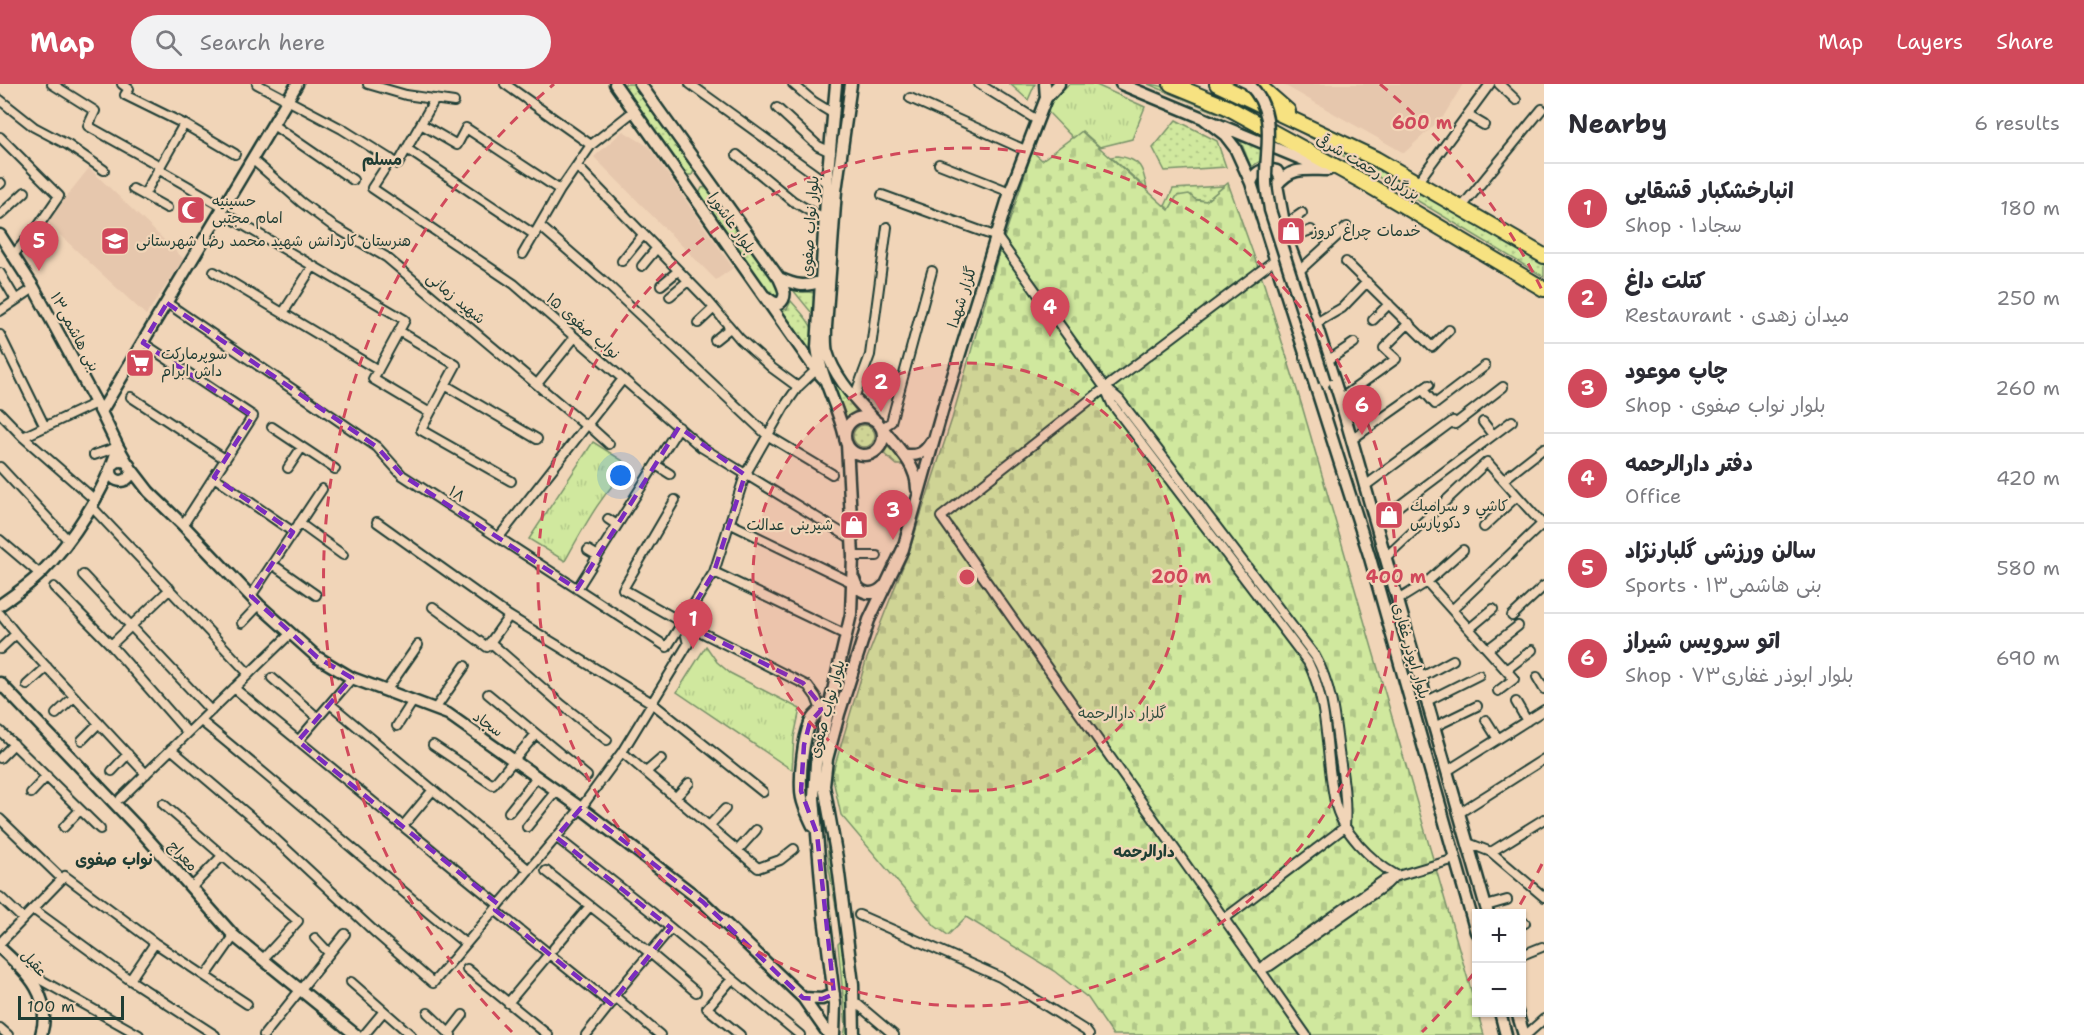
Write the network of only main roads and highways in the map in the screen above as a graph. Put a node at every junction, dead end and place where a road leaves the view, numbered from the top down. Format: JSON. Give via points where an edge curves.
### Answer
{"nodes":[{"id":1,"x":297,"y":84,"type":"edge"},
{"id":2,"x":615,"y":84,"type":"edge"},
{"id":3,"x":640,"y":84,"type":"edge"},
{"id":4,"x":836,"y":84,"type":"edge"},
{"id":5,"x":851,"y":84,"type":"edge"},
{"id":6,"x":1045,"y":84,"type":"edge"},
{"id":7,"x":1059,"y":84,"type":"edge"},
{"id":8,"x":1121,"y":84,"type":"edge"},
{"id":9,"x":1171,"y":84,"type":"edge"},
{"id":10,"x":1217,"y":84,"type":"edge"},
{"id":11,"x":1249,"y":84,"type":"edge"},
{"id":12,"x":1257,"y":84,"type":"edge"},
{"id":13,"x":1046,"y":98,"type":"junction"},
{"id":14,"x":1203,"y":118,"type":"junction"},
{"id":15,"x":1309,"y":127,"type":"junction"},
{"id":16,"x":837,"y":141,"type":"junction"},
{"id":17,"x":1328,"y":170,"type":"junction"},
{"id":18,"x":705,"y":174,"type":"junction"},
{"id":19,"x":1281,"y":179,"type":"junction"},
{"id":20,"x":1360,"y":180,"type":"junction"},
{"id":21,"x":1251,"y":183,"type":"junction"},
{"id":22,"x":688,"y":186,"type":"junction"},
{"id":23,"x":0,"y":235,"type":"edge"},
{"id":24,"x":1544,"y":256,"type":"edge"},
{"id":25,"x":779,"y":278,"type":"junction"},
{"id":26,"x":821,"y":281,"type":"junction"},
{"id":27,"x":1544,"y":289,"type":"edge"},
{"id":28,"x":761,"y":292,"type":"junction"},
{"id":29,"x":824,"y":379,"type":"junction"},
{"id":30,"x":1339,"y":397,"type":"junction"},
{"id":31,"x":99,"y":407,"type":"junction"},
{"id":32,"x":943,"y":408,"type":"junction"},
{"id":33,"x":874,"y":419,"type":"junction"},
{"id":34,"x":882,"y":428,"type":"junction"},
{"id":35,"x":846,"y":440,"type":"junction"},
{"id":36,"x":118,"y":447,"type":"junction"},
{"id":37,"x":903,"y":454,"type":"junction"},
{"id":38,"x":129,"y":466,"type":"junction"},
{"id":39,"x":112,"y":468,"type":"junction"},
{"id":40,"x":121,"y":480,"type":"junction"},
{"id":41,"x":149,"y":492,"type":"junction"},
{"id":42,"x":96,"y":500,"type":"junction"},
{"id":43,"x":916,"y":508,"type":"junction"},
{"id":44,"x":897,"y":565,"type":"junction"},
{"id":45,"x":853,"y":579,"type":"junction"},
{"id":46,"x":0,"y":605,"type":"edge"},
{"id":47,"x":851,"y":614,"type":"junction"},
{"id":48,"x":869,"y":620,"type":"junction"},
{"id":49,"x":0,"y":683,"type":"edge"},
{"id":50,"x":1427,"y":701,"type":"junction"},
{"id":51,"x":1411,"y":706,"type":"junction"},
{"id":52,"x":1487,"y":909,"type":"edge"},
{"id":53,"x":1472,"y":918,"type":"edge"},
{"id":54,"x":847,"y":933,"type":"junction"},
{"id":55,"x":826,"y":936,"type":"junction"},
{"id":56,"x":0,"y":948,"type":"edge"},
{"id":57,"x":834,"y":994,"type":"junction"},
{"id":58,"x":803,"y":998,"type":"junction"},
{"id":59,"x":1501,"y":1017,"type":"edge"},
{"id":60,"x":1519,"y":1017,"type":"edge"},
{"id":61,"x":41,"y":1035,"type":"edge"},
{"id":62,"x":357,"y":1035,"type":"edge"},
{"id":63,"x":829,"y":1035,"type":"edge"},
{"id":64,"x":834,"y":1035,"type":"edge"},
{"id":65,"x":854,"y":1035,"type":"edge"},
{"id":66,"x":1506,"y":1035,"type":"edge"},
{"id":67,"x":1525,"y":1035,"type":"edge"}],
"edges":[{"from":1,"to":31,"type":"main road","via":[[143,343]]},
{"from":2,"to":22,"type":"main road","name":"بلوار عاشورا"},
{"from":3,"to":18,"type":"main road","name":"بلوار عاشورا"},
{"from":4,"to":16,"type":"main road","name":"بلوار نواب صفوی"},
{"from":5,"to":16,"type":"main road","name":"بلوار نواب صفوی"},
{"from":6,"to":13,"type":"main road","name":"گلزار شهدا"},
{"from":7,"to":13,"type":"main road","name":"گلزار شهدا"},
{"from":8,"to":14,"type":"main road"},
{"from":9,"to":20,"type":"highway","name":"بزرگراه رحمت شرقی","via":[[1227,107]]},
{"from":10,"to":15,"type":"highway","name":"بزرگراه رحمت شرقی"},
{"from":11,"to":30,"type":"main road","bridge":true,"via":[[1267,114],[1266,184],[1270,210],[1325,382]]},
{"from":12,"to":15,"type":"highway"},
{"from":13,"to":32,"type":"main road","name":"گلزار شهدا","via":[[1010,192]]},
{"from":14,"to":17,"type":"main road"},
{"from":14,"to":21,"type":"main road","name":"بلوار ابوذر غفاری","via":[[1226,135]]},
{"from":15,"to":24,"type":"highway","name":"بزرگراه رحمت شرقی","via":[[1376,159]]},
{"from":16,"to":26,"type":"main road","name":"بلوار نواب صفوی","via":[[831,152],[827,183]]},
{"from":16,"to":33,"type":"main road","name":"بلوار نواب صفوی","via":[[827,350],[854,398]]},
{"from":17,"to":19,"type":"main road","via":[[1297,171]]},
{"from":17,"to":20,"type":"main road"},
{"from":18,"to":22,"type":"main road"},
{"from":18,"to":25,"type":"main road","name":"بلوار عاشورا"},
{"from":19,"to":21,"type":"main road","via":[[1277,171],[1266,169],[1254,175]]},
{"from":19,"to":30,"type":"main road","name":"بلوار ابوذر غفاری","via":[[1277,185],[1283,225]]},
{"from":20,"to":27,"type":"highway","name":"بزرگراه رحمت شرقی"},
{"from":21,"to":51,"type":"main road","name":"بلوار ابوذر غفاری","via":[[1370,558]]},
{"from":22,"to":28,"type":"main road","name":"بلوار عاشورا"},
{"from":23,"to":31,"type":"main road","name":"بنی هاشمی۱۳","via":[[34,288]]},
{"from":25,"to":26,"type":"main road","via":[[794,285],[809,286]]},
{"from":25,"to":28,"type":"main road","via":[[785,293],[782,302],[773,303]]},
{"from":26,"to":29,"type":"main road","name":"بلوار نواب صفوی","via":[[817,347]]},
{"from":28,"to":29,"type":"main road","name":"بلوار عاشورا"},
{"from":29,"to":35,"type":"main road","name":"بلوار نواب صفوی"},
{"from":30,"to":50,"type":"main road","name":"بلوار ابوذر غفاری"},
{"from":31,"to":36,"type":"main road","name":"بنی هاشمی۱۳"},
{"from":32,"to":37,"type":"main road","via":[[927,450],[916,456]]},
{"from":32,"to":43,"type":"main road","name":"گلزار شهدا"},
{"from":33,"to":34,"type":"main road"},
{"from":33,"to":35,"type":"main road","via":[[863,417],[852,422]]},
{"from":34,"to":35,"type":"main road","via":[[883,440],[872,453],[850,449]]},
{"from":34,"to":37,"type":"main road"},
{"from":35,"to":45,"type":"main road","name":"بلوار نواب صفوی"},
{"from":36,"to":38,"type":"main road","name":"بنی هاشمی۱۳"},
{"from":36,"to":39,"type":"main road"},
{"from":37,"to":43,"type":"main road","via":[[915,473]]},
{"from":38,"to":39,"type":"main road","via":[[121,461]]},
{"from":38,"to":40,"type":"main road","via":[[129,477]]},
{"from":38,"to":41,"type":"main road","name":"بنی هاشمی۱۳"},
{"from":39,"to":40,"type":"main road","via":[[113,475]]},
{"from":39,"to":42,"type":"main road"},
{"from":40,"to":41,"type":"main road"},
{"from":40,"to":42,"type":"main road"},
{"from":41,"to":58,"type":"main road","name":"سجاد","via":[[259,605],[317,657],[352,678],[448,714],[514,760],[703,902]]},
{"from":42,"to":46,"type":"main road","via":[[40,574]]},
{"from":43,"to":44,"type":"main road","name":"بلوار نواب صفوی"},
{"from":44,"to":45,"type":"main road","via":[[876,593],[859,590]]},
{"from":44,"to":48,"type":"main road","name":"بلوار نواب صفوی"},
{"from":45,"to":47,"type":"main road","name":"بلوار نواب صفوی"},
{"from":47,"to":48,"type":"main road","via":[[862,608]]},
{"from":47,"to":55,"type":"main road","name":"بلوار نواب صفوی","via":[[826,707],[814,780]]},
{"from":48,"to":54,"type":"main road","name":"بلوار نواب صفوی","via":[[839,714],[824,786]]},
{"from":49,"to":62,"type":"main road","name":"معراج","via":[[132,821],[234,936]]},
{"from":50,"to":51,"type":"main road"},
{"from":50,"to":52,"type":"main road","name":"بلوار ابوذر غفاری"},
{"from":51,"to":53,"type":"main road","name":"بلوار ابوذر غفاری"},
{"from":54,"to":55,"type":"main road"},
{"from":54,"to":65,"type":"main road","name":"بلوار نواب صفوی","via":[[855,1002]]},
{"from":55,"to":57,"type":"main road","name":"بلوار نواب صفوی"},
{"from":56,"to":61,"type":"main road","name":"عقیل","via":[[38,988],[45,1011]]},
{"from":57,"to":58,"type":"main road","via":[[822,999]]},
{"from":57,"to":64,"type":"main road","name":"بلوار نواب صفوی"},
{"from":58,"to":63,"type":"main road","name":"سجاد"},
{"from":59,"to":66,"type":"main road"},
{"from":60,"to":67,"type":"main road"}]}
